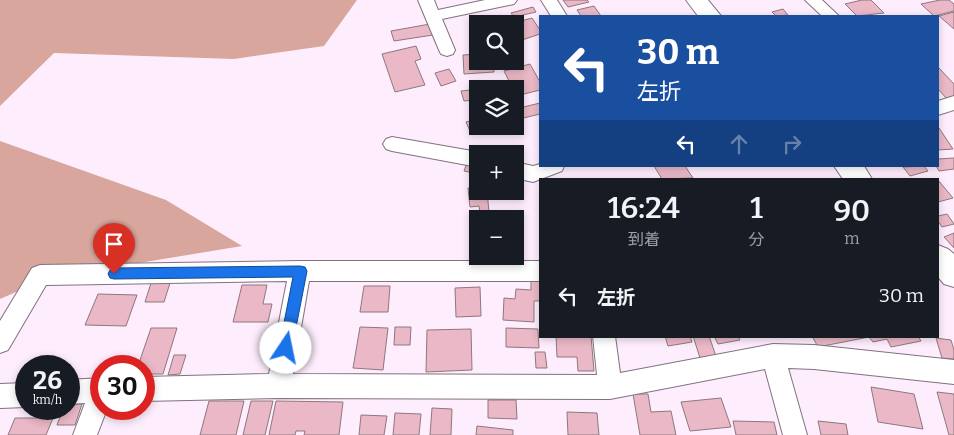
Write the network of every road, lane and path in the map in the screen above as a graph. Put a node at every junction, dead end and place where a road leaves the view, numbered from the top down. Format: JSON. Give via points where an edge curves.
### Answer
{"nodes":[{"id":1,"x":426,"y":0,"type":"edge"},
{"id":2,"x":509,"y":0,"type":"edge"},
{"id":3,"x":549,"y":0,"type":"edge"},
{"id":4,"x":696,"y":0,"type":"edge"},
{"id":5,"x":814,"y":0,"type":"edge"},
{"id":6,"x":558,"y":15,"type":"edge"},
{"id":7,"x":709,"y":15,"type":"edge"},
{"id":8,"x":830,"y":15,"type":"edge"},
{"id":9,"x":432,"y":16,"type":"junction"},
{"id":10,"x":447,"y":50,"type":"dead end"},
{"id":11,"x":954,"y":103,"type":"edge"},
{"id":12,"x":939,"y":108,"type":"edge"},
{"id":13,"x":392,"y":144,"type":"dead end"},
{"id":14,"x":469,"y":158,"type":"edge"},
{"id":15,"x":553,"y":167,"type":"edge"},
{"id":16,"x":848,"y":167,"type":"edge"},
{"id":17,"x":524,"y":172,"type":"edge"},
{"id":18,"x":858,"y":178,"type":"edge"},
{"id":19,"x":939,"y":259,"type":"edge"},
{"id":20,"x":300,"y":271,"type":"junction"},
{"id":21,"x":539,"y":271,"type":"edge"},
{"id":22,"x":954,"y":274,"type":"edge"},
{"id":23,"x":604,"y":338,"type":"edge"},
{"id":24,"x":0,"y":342,"type":"edge"},
{"id":25,"x":773,"y":356,"type":"junction"},
{"id":26,"x":954,"y":372,"type":"edge"},
{"id":27,"x":279,"y":386,"type":"junction"},
{"id":28,"x":610,"y":387,"type":"junction"},
{"id":29,"x":155,"y":389,"type":"edge"},
{"id":30,"x":15,"y":395,"type":"edge"},
{"id":31,"x":0,"y":396,"type":"edge"},
{"id":32,"x":90,"y":420,"type":"edge"},
{"id":33,"x":85,"y":435,"type":"edge"},
{"id":34,"x":794,"y":435,"type":"edge"}],
"edges":[{"from":1,"to":9,"type":"street"},
{"from":2,"to":9,"type":"street"},
{"from":3,"to":6,"type":"street"},
{"from":4,"to":7,"type":"highway"},
{"from":5,"to":8,"type":"street"},
{"from":9,"to":10,"type":"street"},
{"from":11,"to":12,"type":"street"},
{"from":13,"to":14,"type":"street"},
{"from":15,"to":17,"type":"street","via":[[533,174]]},
{"from":16,"to":18,"type":"highway"},
{"from":19,"to":22,"type":"highway"},
{"from":20,"to":21,"type":"street"},
{"from":20,"to":24,"type":"street","via":[[40,275]]},
{"from":20,"to":27,"type":"street"},
{"from":23,"to":28,"type":"street"},
{"from":25,"to":26,"type":"street","via":[[814,357]]},
{"from":25,"to":28,"type":"street"},
{"from":25,"to":34,"type":"street"},
{"from":27,"to":28,"type":"street"},
{"from":27,"to":29,"type":"street"},
{"from":30,"to":31,"type":"street"},
{"from":32,"to":33,"type":"street"}]}
